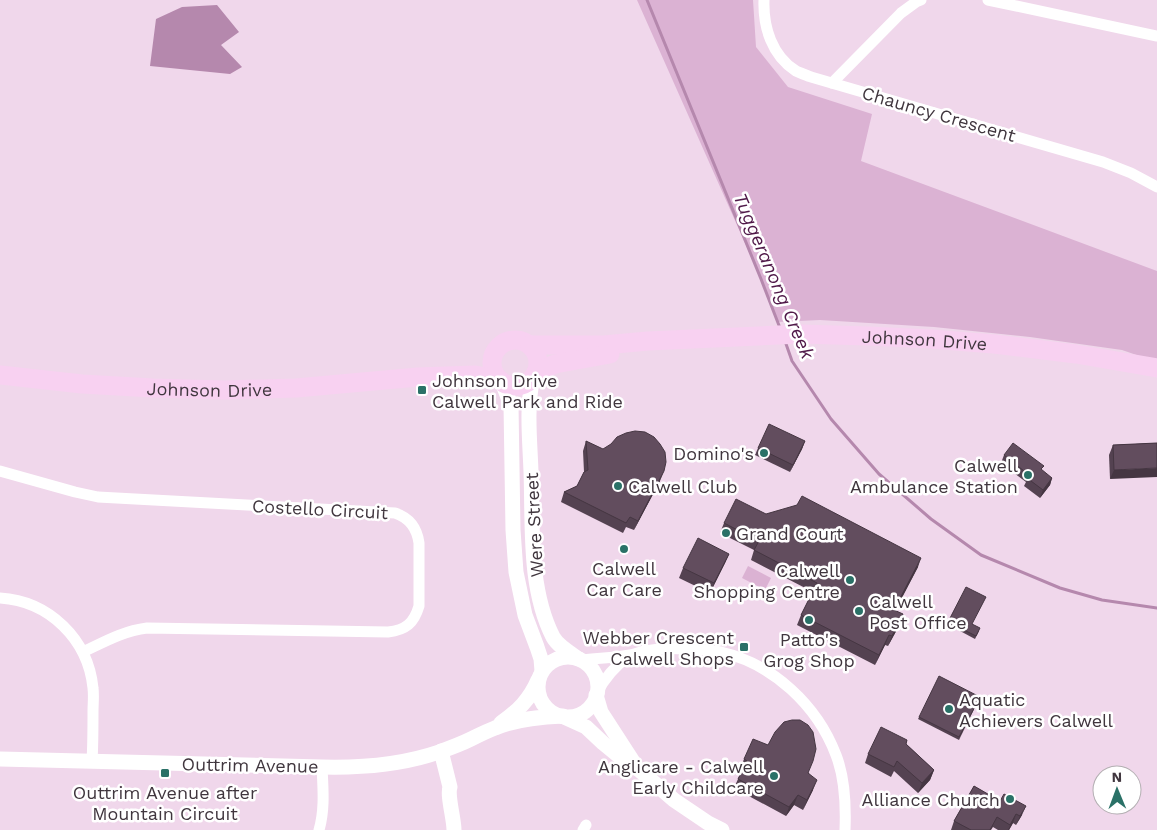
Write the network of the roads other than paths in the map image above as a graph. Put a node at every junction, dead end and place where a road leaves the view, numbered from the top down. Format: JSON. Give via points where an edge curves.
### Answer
{"nodes":[{"id":1,"x":764,"y":0,"type":"edge"},
{"id":2,"x":921,"y":0,"type":"edge"},
{"id":3,"x":988,"y":0,"type":"edge"},
{"id":4,"x":1157,"y":36,"type":"edge"},
{"id":5,"x":832,"y":83,"type":"junction"},
{"id":6,"x":1157,"y":187,"type":"edge"},
{"id":7,"x":691,"y":340,"type":"junction"},
{"id":8,"x":530,"y":345,"type":"junction"},
{"id":9,"x":496,"y":350,"type":"junction"},
{"id":10,"x":1157,"y":368,"type":"edge"},
{"id":11,"x":0,"y":375,"type":"edge"},
{"id":12,"x":535,"y":375,"type":"junction"},
{"id":13,"x":418,"y":377,"type":"junction"},
{"id":14,"x":501,"y":381,"type":"junction"},
{"id":15,"x":0,"y":471,"type":"edge"},
{"id":16,"x":0,"y":598,"type":"edge"},
{"id":17,"x":83,"y":652,"type":"junction"},
{"id":18,"x":630,"y":655,"type":"junction"},
{"id":19,"x":580,"y":659,"type":"junction"},
{"id":20,"x":540,"y":676,"type":"junction"},
{"id":21,"x":597,"y":694,"type":"junction"},
{"id":22,"x":563,"y":717,"type":"junction"},
{"id":23,"x":494,"y":728,"type":"junction"},
{"id":24,"x":436,"y":753,"type":"junction"},
{"id":25,"x":0,"y":759,"type":"edge"},
{"id":26,"x":92,"y":761,"type":"junction"},
{"id":27,"x":322,"y":767,"type":"junction"},
{"id":28,"x":638,"y":768,"type":"junction"},
{"id":29,"x":319,"y":830,"type":"edge"},
{"id":30,"x":454,"y":830,"type":"edge"},
{"id":31,"x":722,"y":830,"type":"edge"},
{"id":32,"x":845,"y":830,"type":"edge"}],
"edges":[{"from":1,"to":5,"type":"street","name":"Chauncy Crescent","via":[[765,20],[778,54],[796,71]]},
{"from":2,"to":5,"type":"street","via":[[901,13]]},
{"from":3,"to":4,"type":"street"},
{"from":5,"to":6,"type":"street","name":"Chauncy Crescent","via":[[1103,162]]},
{"from":7,"to":8,"type":"main road","name":"Johnson Drive"},
{"from":7,"to":10,"type":"main road","name":"Johnson Drive","via":[[800,334],[894,337],[994,344]]},
{"from":7,"to":12,"type":"main road","name":"Johnson Drive","via":[[555,364]]},
{"from":8,"to":9,"type":"main road","via":[[515,340],[504,342]]},
{"from":8,"to":12,"type":"main road","via":[[538,361]]},
{"from":9,"to":13,"type":"main road","name":"Johnson Drive","via":[[478,363]]},
{"from":9,"to":14,"type":"main road","via":[[493,368]]},
{"from":11,"to":13,"type":"main road","name":"Johnson Drive","via":[[82,384],[224,390],[296,388]]},
{"from":12,"to":14,"type":"main road","via":[[523,385]]},
{"from":12,"to":19,"type":"street","name":"Were Street","via":[[530,392],[534,565],[543,613],[554,638]]},
{"from":13,"to":14,"type":"main road","name":"Johnson Drive","via":[[475,375]]},
{"from":14,"to":20,"type":"street","name":"Were Street","via":[[511,405],[516,572],[525,615],[541,659]]},
{"from":15,"to":17,"type":"street","name":"Costello Circuit","via":[[98,497],[395,513],[409,520],[417,533],[419,606],[407,627],[398,631],[147,628],[118,634]]},
{"from":16,"to":17,"type":"street","via":[[31,604],[50,614],[65,627]]},
{"from":17,"to":26,"type":"street","via":[[94,690]]},
{"from":18,"to":19,"type":"street"},
{"from":18,"to":21,"type":"street","via":[[611,671]]},
{"from":18,"to":32,"type":"street","via":[[664,649],[720,652],[767,671],[792,690],[811,710],[837,756],[844,788]]},
{"from":19,"to":20,"type":"street","via":[[568,657],[549,663]]},
{"from":19,"to":21,"type":"street","via":[[594,674]]},
{"from":20,"to":22,"type":"street","via":[[538,694],[541,701],[550,711]]},
{"from":20,"to":23,"type":"street","name":"Outtrim Avenue","via":[[523,705]]},
{"from":21,"to":22,"type":"street","via":[[582,713]]},
{"from":21,"to":28,"type":"street","via":[[602,714]]},
{"from":22,"to":23,"type":"street","name":"Outtrim Avenue","via":[[512,722]]},
{"from":22,"to":28,"type":"street","via":[[586,727],[603,744]]},
{"from":23,"to":24,"type":"street","name":"Outtrim Avenue"},
{"from":24,"to":27,"type":"street","name":"Outtrim Avenue","via":[[374,766]]},
{"from":24,"to":30,"type":"street","via":[[450,787]]},
{"from":25,"to":26,"type":"street","name":"Outtrim Avenue"},
{"from":26,"to":27,"type":"street","name":"Outtrim Avenue"},
{"from":27,"to":29,"type":"street","via":[[324,797]]},
{"from":28,"to":31,"type":"street","via":[[674,800]]}]}
